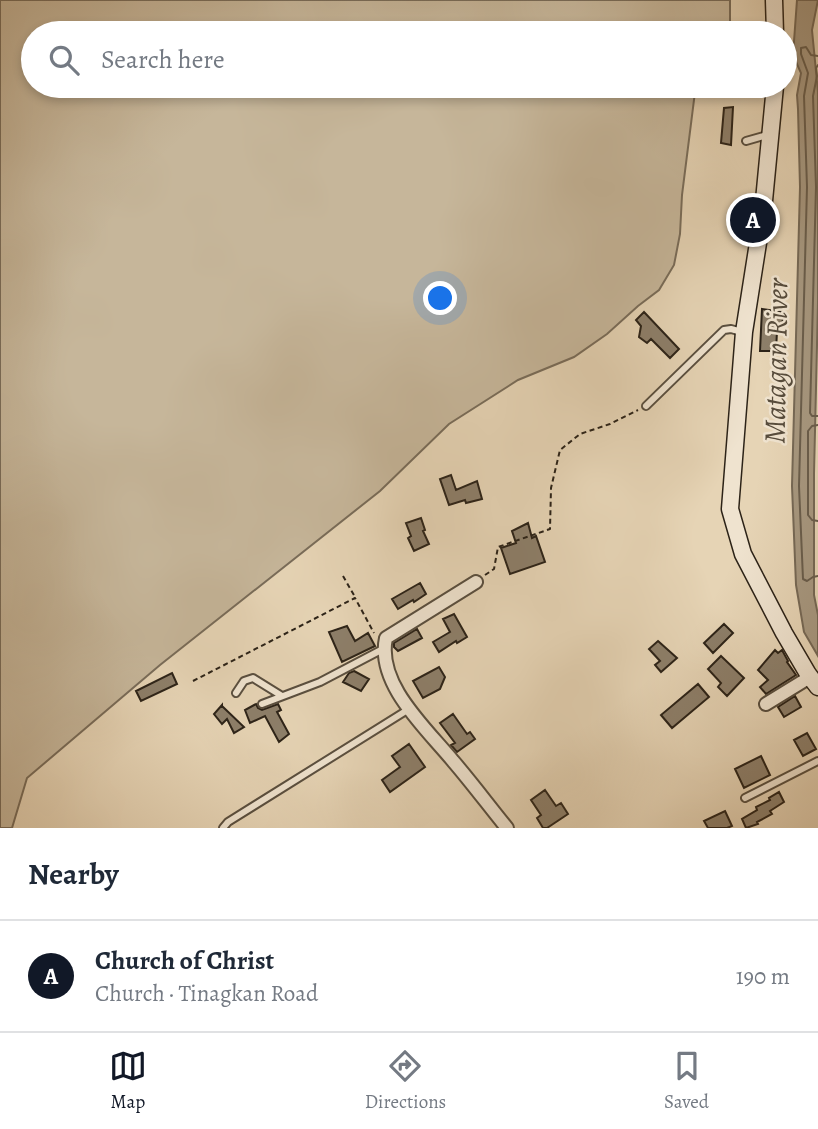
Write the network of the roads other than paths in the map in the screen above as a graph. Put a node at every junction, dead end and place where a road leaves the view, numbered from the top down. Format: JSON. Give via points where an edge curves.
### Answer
{"nodes":[{"id":1,"x":774,"y":0,"type":"edge"},
{"id":2,"x":775,"y":21,"type":"edge"},
{"id":3,"x":774,"y":98,"type":"edge"},
{"id":4,"x":769,"y":135,"type":"junction"},
{"id":5,"x":746,"y":141,"type":"dead end"},
{"id":6,"x":744,"y":332,"type":"junction"},
{"id":7,"x":646,"y":406,"type":"road end"},
{"id":8,"x":476,"y":582,"type":"road end"},
{"id":9,"x":383,"y":649,"type":"junction"},
{"id":10,"x":814,"y":682,"type":"edge"},
{"id":11,"x":236,"y":692,"type":"dead end"},
{"id":12,"x":282,"y":696,"type":"junction"},
{"id":13,"x":262,"y":704,"type":"dead end"},
{"id":14,"x":766,"y":704,"type":"dead end"},
{"id":15,"x":409,"y":709,"type":"junction"},
{"id":16,"x":818,"y":761,"type":"edge"},
{"id":17,"x":745,"y":798,"type":"dead end"},
{"id":18,"x":223,"y":828,"type":"edge"},
{"id":19,"x":507,"y":828,"type":"edge"}],
"edges":[{"from":1,"to":2,"type":"street"},
{"from":3,"to":4,"type":"street"},
{"from":4,"to":5,"type":"lane"},
{"from":4,"to":6,"type":"street","via":[[763,211]]},
{"from":6,"to":7,"type":"lane","via":[[724,330]]},
{"from":6,"to":10,"type":"street","via":[[730,509],[743,554]]},
{"from":8,"to":9,"type":"street","via":[[386,638]]},
{"from":9,"to":12,"type":"lane"},
{"from":9,"to":15,"type":"street","via":[[390,678]]},
{"from":10,"to":14,"type":"street"},
{"from":11,"to":12,"type":"lane","via":[[253,678]]},
{"from":12,"to":13,"type":"lane"},
{"from":15,"to":18,"type":"lane"},
{"from":15,"to":19,"type":"street"},
{"from":16,"to":17,"type":"lane"}]}
